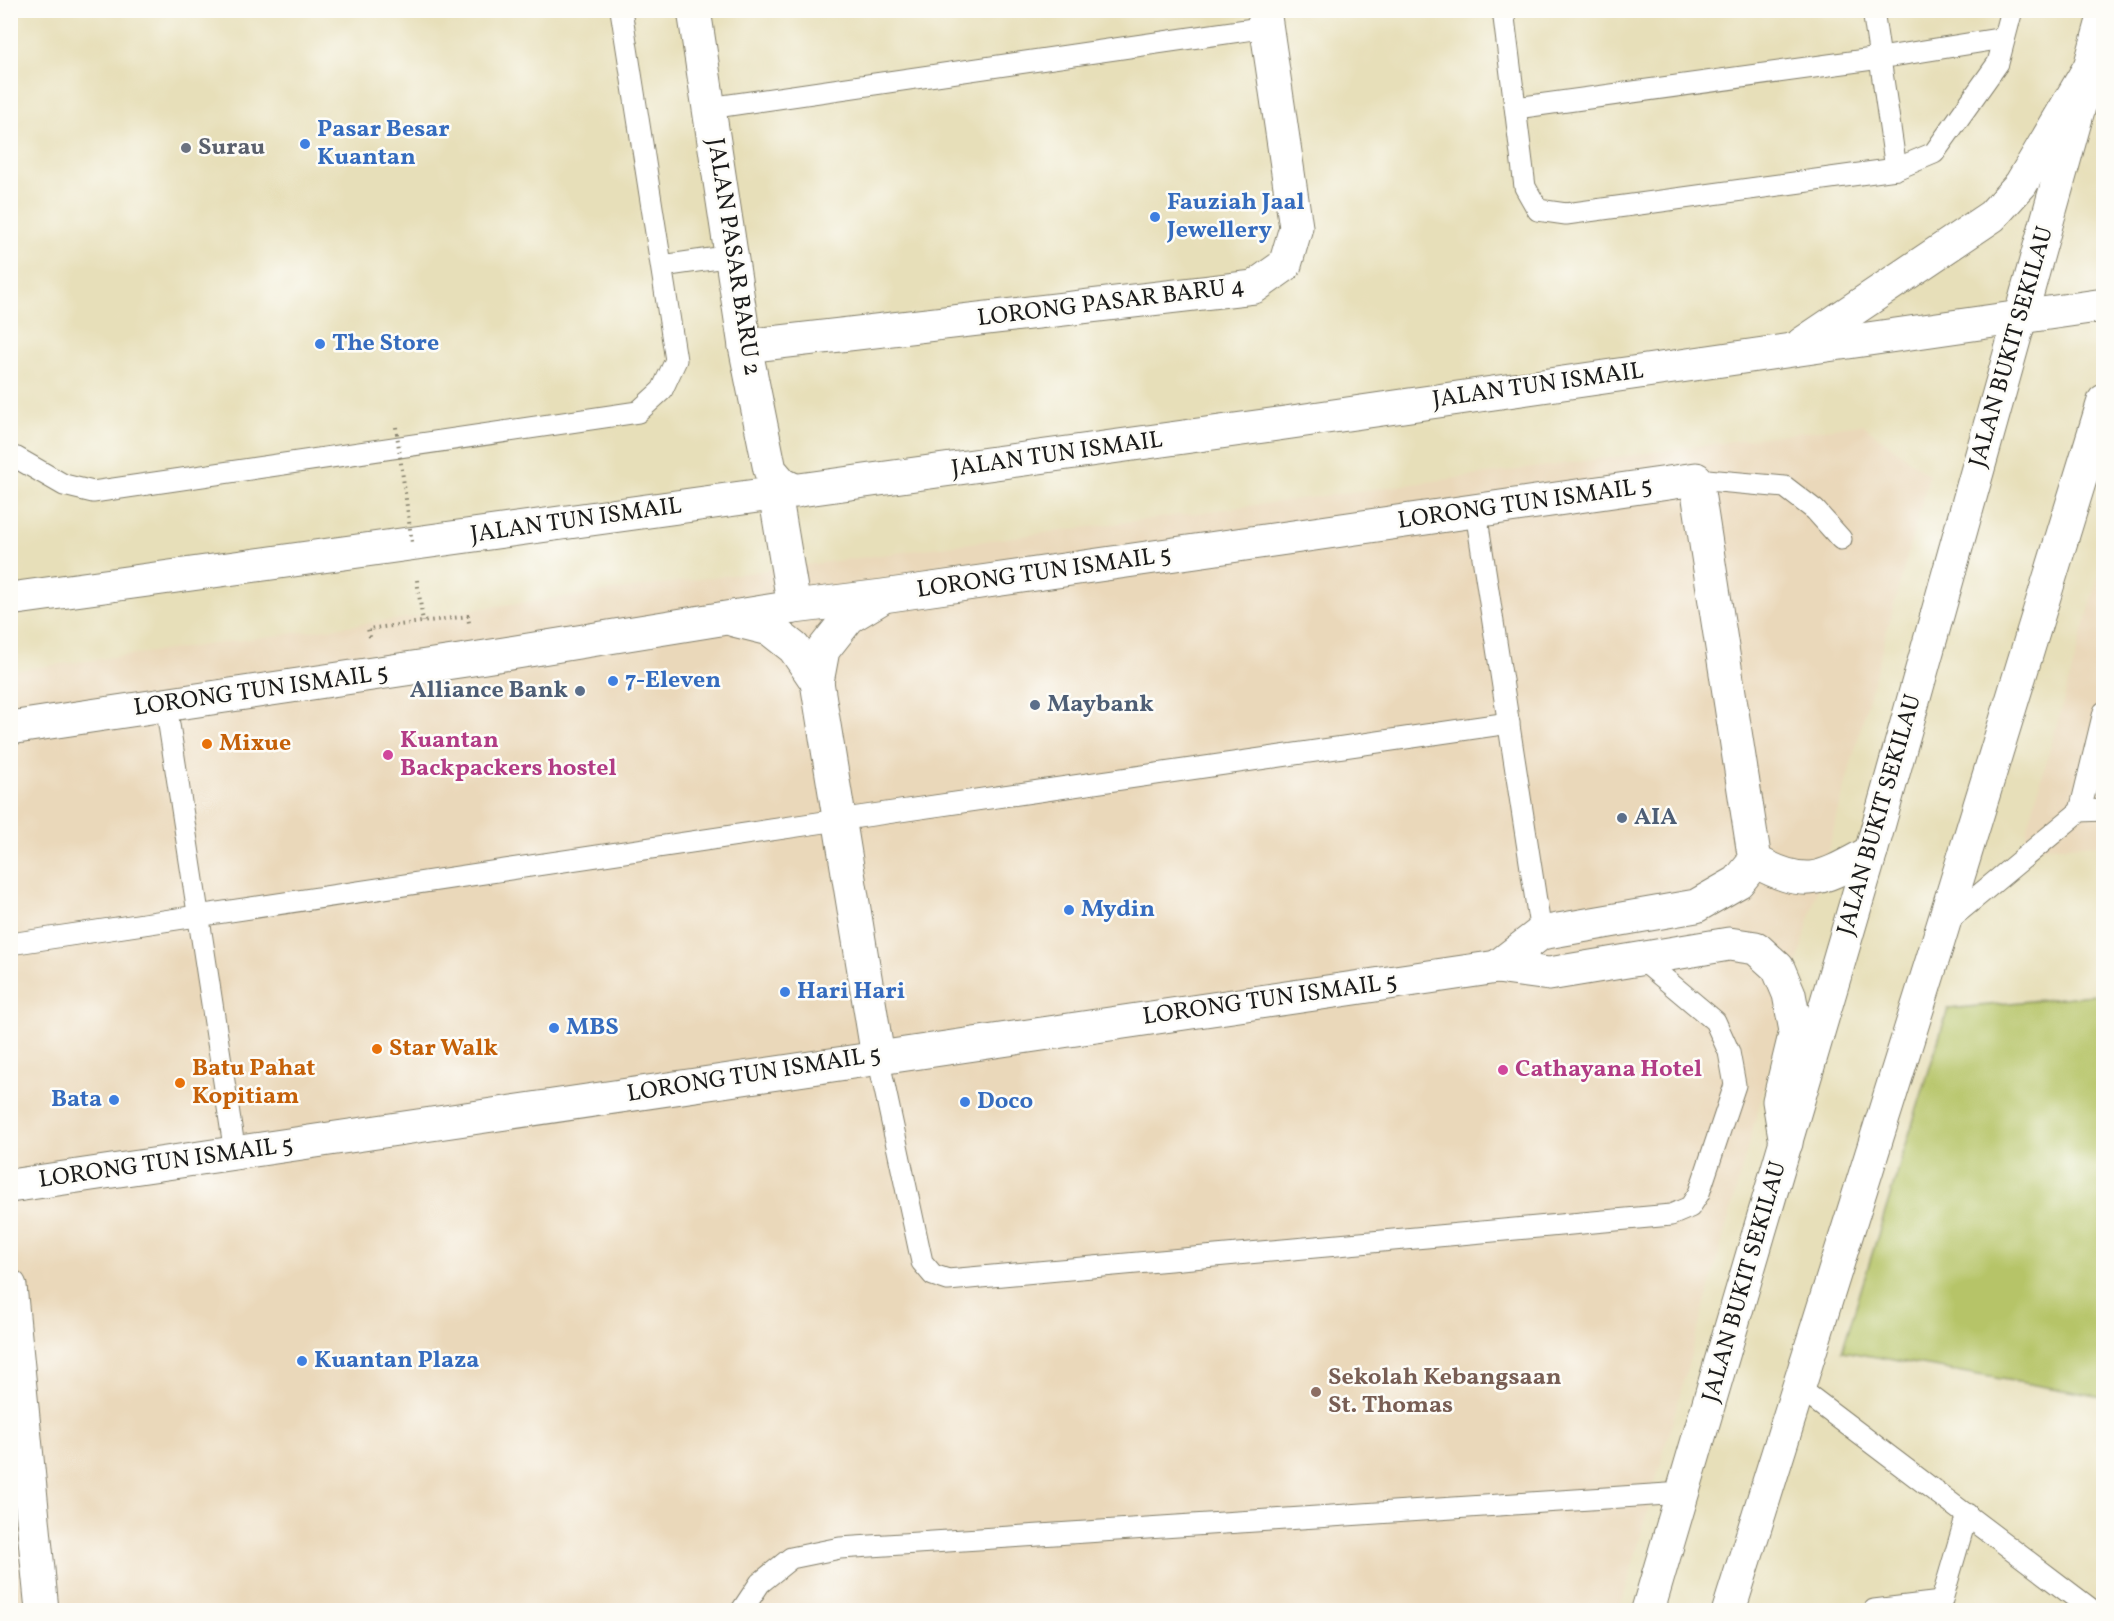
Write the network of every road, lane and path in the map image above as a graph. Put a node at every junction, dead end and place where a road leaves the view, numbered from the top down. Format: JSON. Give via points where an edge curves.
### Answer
{"nodes":[{"id":1,"x":621,"y":10,"type":"edge"},
{"id":2,"x":694,"y":10,"type":"edge"},
{"id":3,"x":1503,"y":10,"type":"edge"},
{"id":4,"x":1873,"y":10,"type":"edge"},
{"id":5,"x":2012,"y":10,"type":"edge"},
{"id":6,"x":2103,"y":17,"type":"edge"},
{"id":7,"x":1266,"y":19,"type":"edge"},
{"id":8,"x":2004,"y":38,"type":"junction"},
{"id":9,"x":1880,"y":58,"type":"junction"},
{"id":10,"x":2090,"y":67,"type":"junction"},
{"id":11,"x":709,"y":108,"type":"junction"},
{"id":12,"x":1516,"y":108,"type":"junction"},
{"id":13,"x":1896,"y":170,"type":"junction"},
{"id":14,"x":732,"y":256,"type":"junction"},
{"id":15,"x":662,"y":266,"type":"junction"},
{"id":16,"x":2103,"y":305,"type":"edge"},
{"id":17,"x":2020,"y":317,"type":"junction"},
{"id":18,"x":745,"y":346,"type":"junction"},
{"id":19,"x":1795,"y":348,"type":"junction"},
{"id":20,"x":2103,"y":401,"type":"edge"},
{"id":21,"x":396,"y":427,"type":"dead end"},
{"id":22,"x":10,"y":457,"type":"edge"},
{"id":23,"x":1696,"y":479,"type":"junction"},
{"id":24,"x":785,"y":492,"type":"junction"},
{"id":25,"x":1476,"y":512,"type":"junction"},
{"id":26,"x":1842,"y":539,"type":"dead end"},
{"id":27,"x":412,"y":543,"type":"junction"},
{"id":28,"x":884,"y":596,"type":"junction"},
{"id":29,"x":10,"y":599,"type":"edge"},
{"id":30,"x":794,"y":608,"type":"junction"},
{"id":31,"x":727,"y":618,"type":"junction"},
{"id":32,"x":817,"y":682,"type":"junction"},
{"id":33,"x":166,"y":705,"type":"junction"},
{"id":34,"x":2103,"y":712,"type":"edge"},
{"id":35,"x":1509,"y":723,"type":"junction"},
{"id":36,"x":10,"y":728,"type":"edge"},
{"id":37,"x":2103,"y":810,"type":"edge"},
{"id":38,"x":2080,"y":811,"type":"junction"},
{"id":39,"x":838,"y":819,"type":"junction"},
{"id":40,"x":1871,"y":852,"type":"junction"},
{"id":41,"x":1755,"y":861,"type":"junction"},
{"id":42,"x":199,"y":916,"type":"junction"},
{"id":43,"x":1943,"y":926,"type":"junction"},
{"id":44,"x":1541,"y":933,"type":"junction"},
{"id":45,"x":10,"y":944,"type":"edge"},
{"id":46,"x":1641,"y":959,"type":"junction"},
{"id":47,"x":1497,"y":967,"type":"junction"},
{"id":48,"x":878,"y":1057,"type":"junction"},
{"id":49,"x":1786,"y":1143,"type":"junction"},
{"id":50,"x":235,"y":1153,"type":"junction"},
{"id":51,"x":10,"y":1186,"type":"edge"},
{"id":52,"x":10,"y":1286,"type":"edge"},
{"id":53,"x":1799,"y":1388,"type":"junction"},
{"id":54,"x":20,"y":1481,"type":"edge"},
{"id":55,"x":1683,"y":1493,"type":"junction"},
{"id":56,"x":1966,"y":1514,"type":"junction"},
{"id":57,"x":1940,"y":1606,"type":"edge"},
{"id":58,"x":42,"y":1611,"type":"edge"},
{"id":59,"x":742,"y":1611,"type":"edge"},
{"id":60,"x":1648,"y":1611,"type":"edge"},
{"id":61,"x":1729,"y":1611,"type":"edge"},
{"id":62,"x":1874,"y":1611,"type":"edge"},
{"id":63,"x":2092,"y":1611,"type":"edge"}],
"edges":[{"from":1,"to":15,"type":"lane"},
{"from":2,"to":11,"type":"street","name":"JALAN PASAR BARU 2"},
{"from":3,"to":12,"type":"lane"},
{"from":4,"to":9,"type":"lane"},
{"from":5,"to":8,"type":"lane"},
{"from":6,"to":10,"type":"street","name":"JALAN BUKIT SEKILAU"},
{"from":7,"to":11,"type":"lane"},
{"from":7,"to":18,"type":"street","name":"LORONG PASAR BARU 4","via":[[1296,227],[1285,265],[1254,288]]},
{"from":8,"to":9,"type":"lane"},
{"from":8,"to":13,"type":"lane","via":[[1998,63],[1935,153]]},
{"from":9,"to":12,"type":"lane"},
{"from":9,"to":13,"type":"lane"},
{"from":10,"to":17,"type":"street","name":"JALAN BUKIT SEKILAU"},
{"from":10,"to":19,"type":"street","via":[[2021,184],[1992,216]]},
{"from":11,"to":14,"type":"street","name":"JALAN PASAR BARU 2"},
{"from":12,"to":13,"type":"lane","via":[[1525,187],[1538,210],[1566,214]]},
{"from":14,"to":15,"type":"lane"},
{"from":14,"to":18,"type":"street","name":"JALAN PASAR BARU 2"},
{"from":15,"to":22,"type":"lane","via":[[676,360],[662,390],[638,412],[93,492],[64,485]]},
{"from":16,"to":17,"type":"street","name":"JALAN TUN ISMAIL"},
{"from":17,"to":19,"type":"street","name":"JALAN TUN ISMAIL"},
{"from":17,"to":40,"type":"street","name":"JALAN BUKIT SEKILAU"},
{"from":18,"to":24,"type":"street","name":"JALAN PASAR BARU 2","via":[[770,470]]},
{"from":19,"to":24,"type":"street","name":"JALAN TUN ISMAIL"},
{"from":20,"to":43,"type":"street"},
{"from":21,"to":27,"type":"path","bridge":true},
{"from":23,"to":25,"type":"street","name":"LORONG TUN ISMAIL 5"},
{"from":23,"to":26,"type":"lane","via":[[1785,487],[1815,510]]},
{"from":23,"to":41,"type":"street"},
{"from":24,"to":27,"type":"street","name":"JALAN TUN ISMAIL"},
{"from":24,"to":30,"type":"street"},
{"from":25,"to":28,"type":"street","name":"LORONG TUN ISMAIL 5"},
{"from":25,"to":35,"type":"lane"},
{"from":27,"to":29,"type":"street","name":"JALAN TUN ISMAIL"},
{"from":28,"to":30,"type":"street","name":"LORONG TUN ISMAIL 5"},
{"from":28,"to":32,"type":"street","via":[[849,617],[823,650]]},
{"from":30,"to":31,"type":"street","name":"LORONG TUN ISMAIL 5"},
{"from":31,"to":32,"type":"street","via":[[770,629],[794,648]]},
{"from":31,"to":33,"type":"street","name":"LORONG TUN ISMAIL 5"},
{"from":32,"to":39,"type":"street"},
{"from":33,"to":36,"type":"street","name":"LORONG TUN ISMAIL 5"},
{"from":33,"to":42,"type":"lane"},
{"from":34,"to":38,"type":"lane"},
{"from":35,"to":39,"type":"lane"},
{"from":35,"to":44,"type":"lane"},
{"from":37,"to":38,"type":"lane"},
{"from":38,"to":43,"type":"lane"},
{"from":39,"to":42,"type":"lane"},
{"from":39,"to":48,"type":"street"},
{"from":40,"to":41,"type":"street","via":[[1831,874],[1801,879]]},
{"from":40,"to":49,"type":"street","name":"JALAN BUKIT SEKILAU"},
{"from":41,"to":44,"type":"street","name":"LORONG TUN ISMAIL 5","via":[[1738,882],[1696,906]]},
{"from":42,"to":45,"type":"lane"},
{"from":42,"to":50,"type":"lane"},
{"from":43,"to":53,"type":"street"},
{"from":44,"to":47,"type":"street","name":"LORONG TUN ISMAIL 5"},
{"from":46,"to":47,"type":"street","name":"LORONG TUN ISMAIL 5","via":[[1549,974]]},
{"from":46,"to":48,"type":"lane","via":[[1715,1021],[1729,1052],[1735,1085],[1700,1192],[1690,1207],[1671,1215],[948,1280],[933,1275],[922,1262]]},
{"from":46,"to":49,"type":"street","name":"LORONG TUN ISMAIL 5","via":[[1729,944],[1756,948],[1778,969],[1789,994],[1796,1030],[1779,1101]]},
{"from":47,"to":48,"type":"street","name":"LORONG TUN ISMAIL 5"},
{"from":48,"to":50,"type":"street","name":"LORONG TUN ISMAIL 5"},
{"from":49,"to":55,"type":"street","name":"JALAN BUKIT SEKILAU"},
{"from":50,"to":51,"type":"street","name":"LORONG TUN ISMAIL 5"},
{"from":52,"to":54,"type":"street"},
{"from":53,"to":56,"type":"lane"},
{"from":53,"to":61,"type":"street"},
{"from":54,"to":58,"type":"street"},
{"from":55,"to":59,"type":"lane","via":[[840,1548],[791,1558],[760,1583]]},
{"from":55,"to":60,"type":"street","name":"JALAN BUKIT SEKILAU"},
{"from":56,"to":57,"type":"lane"},
{"from":56,"to":63,"type":"lane"},
{"from":57,"to":62,"type":"lane"}]}
